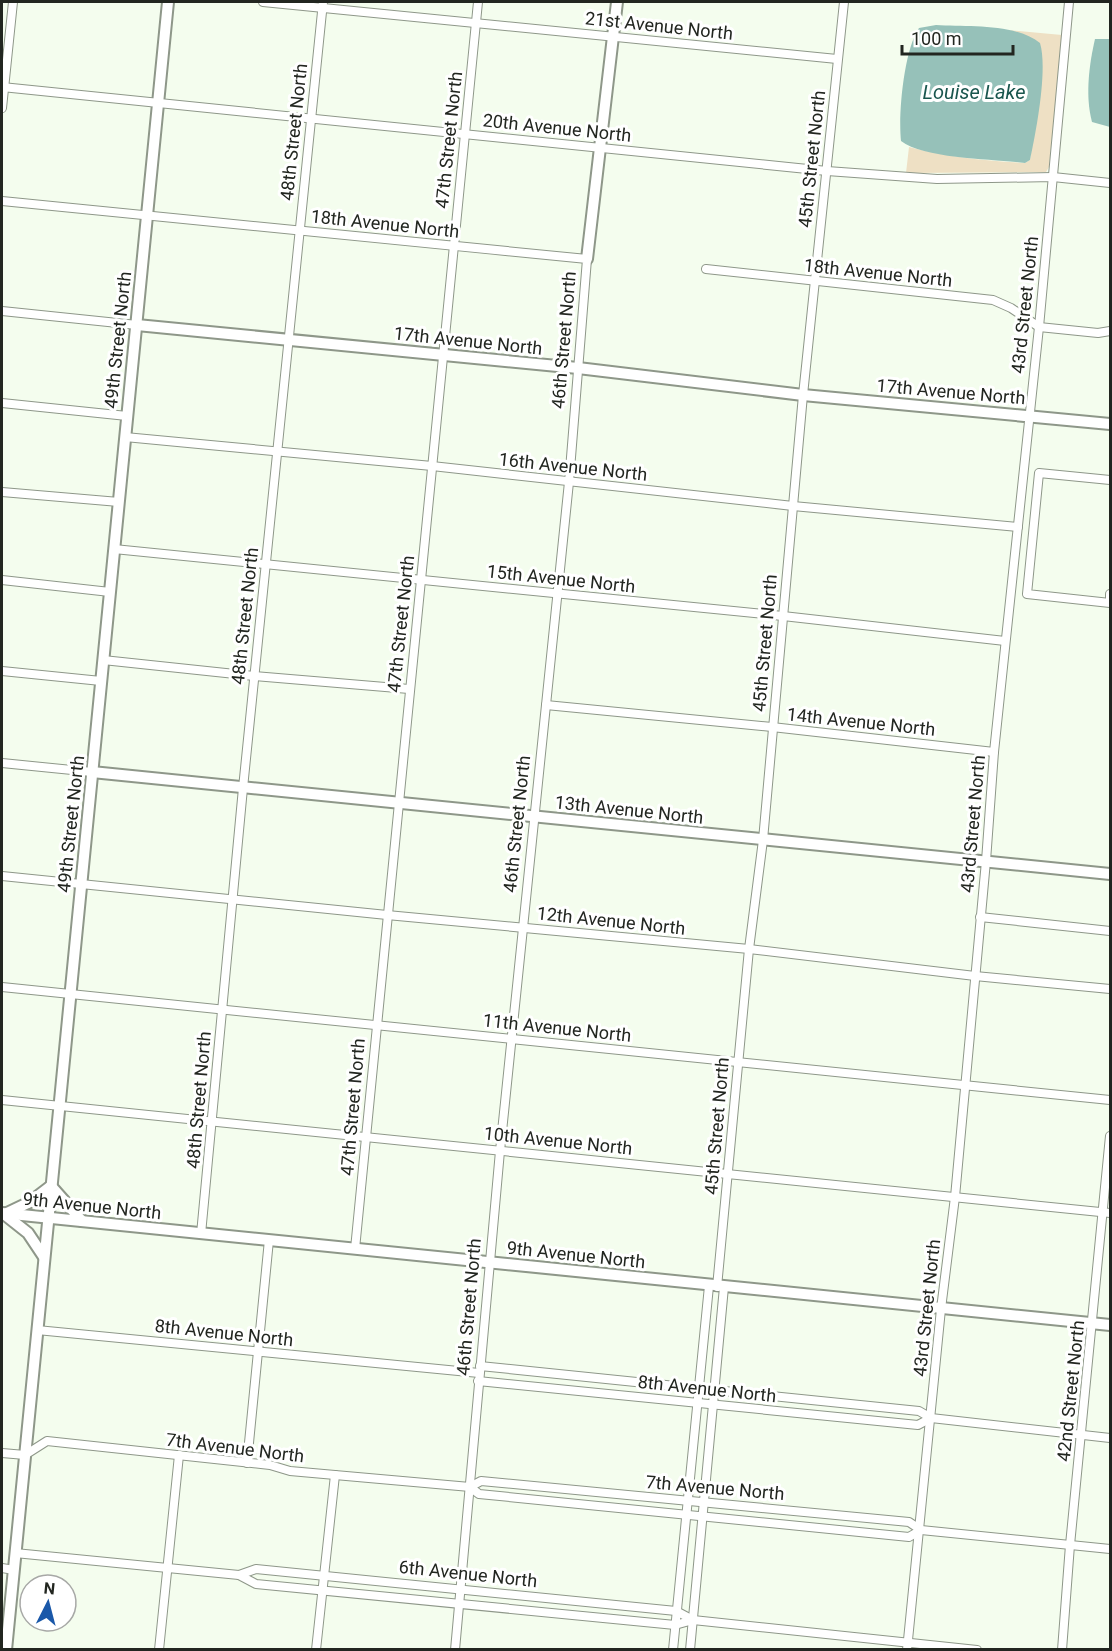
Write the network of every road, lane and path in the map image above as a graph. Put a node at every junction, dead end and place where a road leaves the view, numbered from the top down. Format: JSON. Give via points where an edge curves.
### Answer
{"nodes":[{"id":1,"x":13,"y":2,"type":"edge"},
{"id":2,"x":168,"y":2,"type":"edge"},
{"id":3,"x":263,"y":2,"type":"edge"},
{"id":4,"x":478,"y":2,"type":"edge"},
{"id":5,"x":617,"y":2,"type":"edge"},
{"id":6,"x":844,"y":2,"type":"edge"},
{"id":7,"x":1069,"y":2,"type":"edge"},
{"id":8,"x":322,"y":4,"type":"edge"},
{"id":9,"x":476,"y":23,"type":"junction"},
{"id":10,"x":614,"y":37,"type":"junction"},
{"id":11,"x":837,"y":59,"type":"junction"},
{"id":12,"x":3,"y":87,"type":"edge"},
{"id":13,"x":158,"y":104,"type":"junction"},
{"id":14,"x":2,"y":108,"type":"edge"},
{"id":15,"x":311,"y":118,"type":"junction"},
{"id":16,"x":465,"y":134,"type":"junction"},
{"id":17,"x":601,"y":148,"type":"junction"},
{"id":18,"x":826,"y":171,"type":"junction"},
{"id":19,"x":1053,"y":177,"type":"junction"},
{"id":20,"x":1110,"y":183,"type":"edge"},
{"id":21,"x":2,"y":201,"type":"edge"},
{"id":22,"x":147,"y":215,"type":"junction"},
{"id":23,"x":300,"y":230,"type":"junction"},
{"id":24,"x":454,"y":246,"type":"junction"},
{"id":25,"x":587,"y":259,"type":"junction"},
{"id":26,"x":706,"y":269,"type":"dead end"},
{"id":27,"x":814,"y":281,"type":"junction"},
{"id":28,"x":2,"y":311,"type":"edge"},
{"id":29,"x":136,"y":325,"type":"junction"},
{"id":30,"x":1039,"y":327,"type":"junction"},
{"id":31,"x":1110,"y":331,"type":"edge"},
{"id":32,"x":288,"y":339,"type":"junction"},
{"id":33,"x":443,"y":356,"type":"junction"},
{"id":34,"x":578,"y":368,"type":"junction"},
{"id":35,"x":803,"y":395,"type":"junction"},
{"id":36,"x":2,"y":403,"type":"edge"},
{"id":37,"x":128,"y":416,"type":"junction"},
{"id":38,"x":1029,"y":416,"type":"junction"},
{"id":39,"x":1110,"y":424,"type":"edge"},
{"id":40,"x":125,"y":437,"type":"junction"},
{"id":41,"x":277,"y":452,"type":"junction"},
{"id":42,"x":432,"y":465,"type":"junction"},
{"id":43,"x":1110,"y":480,"type":"edge"},
{"id":44,"x":569,"y":482,"type":"junction"},
{"id":45,"x":2,"y":492,"type":"edge"},
{"id":46,"x":119,"y":502,"type":"junction"},
{"id":47,"x":793,"y":506,"type":"junction"},
{"id":48,"x":1018,"y":530,"type":"junction"},
{"id":49,"x":1033,"y":534,"type":"junction"},
{"id":50,"x":114,"y":549,"type":"junction"},
{"id":51,"x":266,"y":563,"type":"junction"},
{"id":52,"x":2,"y":580,"type":"edge"},
{"id":53,"x":420,"y":580,"type":"junction"},
{"id":54,"x":110,"y":592,"type":"junction"},
{"id":55,"x":557,"y":594,"type":"junction"},
{"id":56,"x":1110,"y":594,"type":"edge"},
{"id":57,"x":783,"y":616,"type":"junction"},
{"id":58,"x":1005,"y":641,"type":"junction"},
{"id":59,"x":103,"y":660,"type":"junction"},
{"id":60,"x":2,"y":671,"type":"edge"},
{"id":61,"x":254,"y":676,"type":"junction"},
{"id":62,"x":101,"y":681,"type":"junction"},
{"id":63,"x":410,"y":688,"type":"junction"},
{"id":64,"x":546,"y":705,"type":"junction"},
{"id":65,"x":772,"y":727,"type":"junction"},
{"id":66,"x":994,"y":752,"type":"junction"},
{"id":67,"x":2,"y":763,"type":"edge"},
{"id":68,"x":92,"y":772,"type":"junction"},
{"id":69,"x":243,"y":788,"type":"junction"},
{"id":70,"x":399,"y":803,"type":"junction"},
{"id":71,"x":534,"y":818,"type":"junction"},
{"id":72,"x":763,"y":840,"type":"junction"},
{"id":73,"x":986,"y":861,"type":"junction"},
{"id":74,"x":1110,"y":874,"type":"edge"},
{"id":75,"x":2,"y":876,"type":"edge"},
{"id":76,"x":81,"y":884,"type":"junction"},
{"id":77,"x":234,"y":899,"type":"junction"},
{"id":78,"x":387,"y":915,"type":"junction"},
{"id":79,"x":980,"y":918,"type":"junction"},
{"id":80,"x":523,"y":927,"type":"junction"},
{"id":81,"x":1110,"y":931,"type":"edge"},
{"id":82,"x":749,"y":949,"type":"junction"},
{"id":83,"x":975,"y":976,"type":"junction"},
{"id":84,"x":2,"y":987,"type":"edge"},
{"id":85,"x":1110,"y":989,"type":"edge"},
{"id":86,"x":70,"y":994,"type":"junction"},
{"id":87,"x":222,"y":1010,"type":"junction"},
{"id":88,"x":376,"y":1026,"type":"junction"},
{"id":89,"x":511,"y":1039,"type":"junction"},
{"id":90,"x":738,"y":1062,"type":"junction"},
{"id":91,"x":964,"y":1086,"type":"junction"},
{"id":92,"x":2,"y":1100,"type":"edge"},
{"id":93,"x":1110,"y":1100,"type":"edge"},
{"id":94,"x":59,"y":1106,"type":"junction"},
{"id":95,"x":212,"y":1121,"type":"junction"},
{"id":96,"x":1110,"y":1136,"type":"edge"},
{"id":97,"x":365,"y":1137,"type":"junction"},
{"id":98,"x":500,"y":1151,"type":"junction"},
{"id":99,"x":727,"y":1174,"type":"junction"},
{"id":100,"x":51,"y":1186,"type":"junction"},
{"id":101,"x":955,"y":1197,"type":"junction"},
{"id":102,"x":1106,"y":1213,"type":"edge"},
{"id":103,"x":2,"y":1214,"type":"edge"},
{"id":104,"x":48,"y":1218,"type":"junction"},
{"id":105,"x":82,"y":1221,"type":"junction"},
{"id":106,"x":201,"y":1234,"type":"junction"},
{"id":107,"x":269,"y":1240,"type":"junction"},
{"id":108,"x":355,"y":1249,"type":"junction"},
{"id":109,"x":44,"y":1257,"type":"junction"},
{"id":110,"x":490,"y":1262,"type":"junction"},
{"id":111,"x":716,"y":1287,"type":"junction"},
{"id":112,"x":941,"y":1309,"type":"junction"},
{"id":113,"x":1093,"y":1323,"type":"junction"},
{"id":114,"x":1110,"y":1325,"type":"edge"},
{"id":115,"x":37,"y":1330,"type":"junction"},
{"id":116,"x":258,"y":1352,"type":"junction"},
{"id":117,"x":479,"y":1373,"type":"junction"},
{"id":118,"x":699,"y":1388,"type":"junction"},
{"id":119,"x":715,"y":1389,"type":"junction"},
{"id":120,"x":698,"y":1403,"type":"junction"},
{"id":121,"x":713,"y":1404,"type":"junction"},
{"id":122,"x":931,"y":1418,"type":"junction"},
{"id":123,"x":1082,"y":1435,"type":"junction"},
{"id":124,"x":1110,"y":1438,"type":"edge"},
{"id":125,"x":2,"y":1453,"type":"edge"},
{"id":126,"x":25,"y":1455,"type":"junction"},
{"id":127,"x":179,"y":1455,"type":"junction"},
{"id":128,"x":248,"y":1463,"type":"junction"},
{"id":129,"x":335,"y":1475,"type":"junction"},
{"id":130,"x":470,"y":1487,"type":"junction"},
{"id":131,"x":688,"y":1501,"type":"junction"},
{"id":132,"x":704,"y":1502,"type":"junction"},
{"id":133,"x":687,"y":1515,"type":"junction"},
{"id":134,"x":703,"y":1515,"type":"junction"},
{"id":135,"x":921,"y":1530,"type":"junction"},
{"id":136,"x":1070,"y":1545,"type":"junction"},
{"id":137,"x":1110,"y":1549,"type":"edge"},
{"id":138,"x":15,"y":1553,"type":"junction"},
{"id":139,"x":2,"y":1568,"type":"edge"},
{"id":140,"x":168,"y":1568,"type":"junction"},
{"id":141,"x":14,"y":1570,"type":"junction"},
{"id":142,"x":239,"y":1575,"type":"junction"},
{"id":143,"x":323,"y":1575,"type":"junction"},
{"id":144,"x":462,"y":1588,"type":"junction"},
{"id":145,"x":322,"y":1591,"type":"junction"},
{"id":146,"x":460,"y":1605,"type":"junction"},
{"id":147,"x":676,"y":1611,"type":"junction"},
{"id":148,"x":693,"y":1620,"type":"junction"},
{"id":149,"x":675,"y":1625,"type":"junction"},
{"id":150,"x":908,"y":1646,"type":"edge"},
{"id":151,"x":6,"y":1650,"type":"edge"},
{"id":152,"x":159,"y":1650,"type":"edge"},
{"id":153,"x":316,"y":1650,"type":"edge"},
{"id":154,"x":455,"y":1650,"type":"edge"},
{"id":155,"x":673,"y":1650,"type":"edge"},
{"id":156,"x":690,"y":1650,"type":"edge"},
{"id":157,"x":977,"y":1650,"type":"edge"},
{"id":158,"x":1062,"y":1650,"type":"edge"}],
"edges":[{"from":1,"to":12,"type":"street"},
{"from":2,"to":13,"type":"street","name":"49th Street North"},
{"from":3,"to":8,"type":"street","name":"21st Avenue North"},
{"from":4,"to":9,"type":"street","name":"47th Street North"},
{"from":5,"to":10,"type":"street","name":"46th Street North"},
{"from":6,"to":11,"type":"street","name":"45th Street North"},
{"from":7,"to":19,"type":"street","name":"43rd Street North"},
{"from":8,"to":9,"type":"street","name":"21st Avenue North"},
{"from":8,"to":15,"type":"street","name":"48th Street North"},
{"from":9,"to":10,"type":"street","name":"21st Avenue North"},
{"from":9,"to":16,"type":"street","name":"47th Street North"},
{"from":10,"to":11,"type":"street","name":"21st Avenue North"},
{"from":10,"to":17,"type":"street","name":"46th Street North"},
{"from":11,"to":18,"type":"street","name":"45th Street North"},
{"from":12,"to":13,"type":"street","name":"20th Avenue North"},
{"from":12,"to":14,"type":"street"},
{"from":13,"to":15,"type":"street","name":"20th Avenue North"},
{"from":13,"to":22,"type":"street","name":"49th Street North"},
{"from":15,"to":16,"type":"street","name":"20th Avenue North"},
{"from":15,"to":23,"type":"street","name":"48th Street North"},
{"from":16,"to":17,"type":"street","name":"20th Avenue North"},
{"from":16,"to":24,"type":"street","name":"47th Street North"},
{"from":17,"to":18,"type":"street","name":"20th Avenue North"},
{"from":17,"to":25,"type":"street","name":"46th Street North"},
{"from":18,"to":19,"type":"street","name":"20th Avenue North","via":[[937,179]]},
{"from":18,"to":27,"type":"street","name":"45th Street North"},
{"from":19,"to":20,"type":"street","name":"20th Avenue North"},
{"from":19,"to":30,"type":"street","name":"43rd Street North"},
{"from":21,"to":22,"type":"street","name":"18th Avenue North"},
{"from":22,"to":23,"type":"street","name":"18th Avenue North"},
{"from":22,"to":29,"type":"street","name":"49th Street North"},
{"from":23,"to":24,"type":"street","name":"18th Avenue North"},
{"from":23,"to":32,"type":"street","name":"48th Street North"},
{"from":24,"to":25,"type":"street","name":"18th Avenue North"},
{"from":24,"to":33,"type":"street","name":"47th Street North"},
{"from":25,"to":34,"type":"street","name":"46th Street North"},
{"from":26,"to":27,"type":"street","name":"18th Avenue North"},
{"from":27,"to":30,"type":"street","name":"18th Avenue North","via":[[993,300]]},
{"from":27,"to":35,"type":"street","name":"45th Street North"},
{"from":28,"to":29,"type":"street","name":"17th Avenue North"},
{"from":29,"to":32,"type":"street","name":"17th Avenue North"},
{"from":29,"to":37,"type":"street","name":"49th Street North"},
{"from":30,"to":31,"type":"street"},
{"from":30,"to":38,"type":"street","name":"43rd Street North"},
{"from":32,"to":33,"type":"street","name":"17th Avenue North"},
{"from":32,"to":41,"type":"street","name":"48th Street North"},
{"from":33,"to":34,"type":"street","name":"17th Avenue North"},
{"from":33,"to":42,"type":"street","name":"47th Street North"},
{"from":34,"to":35,"type":"street","name":"17th Avenue North"},
{"from":34,"to":44,"type":"street","name":"46th Street North"},
{"from":35,"to":38,"type":"street","name":"17th Avenue North"},
{"from":35,"to":47,"type":"street","name":"45th Street North"},
{"from":36,"to":37,"type":"street"},
{"from":37,"to":40,"type":"street","name":"49th Street North"},
{"from":38,"to":39,"type":"street","name":"17th Avenue North"},
{"from":38,"to":48,"type":"street","name":"43rd Street North"},
{"from":40,"to":41,"type":"street","name":"16th Avenue North"},
{"from":40,"to":46,"type":"street","name":"49th Street North"},
{"from":41,"to":42,"type":"street","name":"16th Avenue North"},
{"from":41,"to":51,"type":"street","name":"48th Street North"},
{"from":42,"to":44,"type":"street","name":"16th Avenue North"},
{"from":42,"to":53,"type":"street","name":"47th Street North"},
{"from":43,"to":49,"type":"street","via":[[1039,473]]},
{"from":44,"to":47,"type":"street","name":"16th Avenue North"},
{"from":44,"to":55,"type":"street","name":"46th Street North"},
{"from":45,"to":46,"type":"street"},
{"from":46,"to":50,"type":"street","name":"49th Street North"},
{"from":47,"to":48,"type":"street","name":"16th Avenue North"},
{"from":47,"to":57,"type":"street","name":"45th Street North"},
{"from":48,"to":49,"type":"street","name":"16th Avenue North"},
{"from":48,"to":58,"type":"street","name":"43rd Street North"},
{"from":49,"to":56,"type":"street","via":[[1027,594],[1110,603]]},
{"from":50,"to":51,"type":"street","name":"15th Avenue North"},
{"from":50,"to":54,"type":"street","name":"49th Street North"},
{"from":51,"to":53,"type":"street","name":"15th Avenue North"},
{"from":51,"to":61,"type":"street","name":"48th Street North"},
{"from":52,"to":54,"type":"street"},
{"from":53,"to":55,"type":"street","name":"15th Avenue North"},
{"from":53,"to":63,"type":"street","name":"47th Street North"},
{"from":54,"to":59,"type":"street","name":"49th Street North"},
{"from":55,"to":57,"type":"street","name":"15th Avenue North"},
{"from":55,"to":64,"type":"street","name":"46th Street North"},
{"from":57,"to":58,"type":"street","name":"15th Avenue North"},
{"from":57,"to":65,"type":"street","name":"45th Street North"},
{"from":58,"to":66,"type":"street","name":"43rd Street North"},
{"from":59,"to":61,"type":"street"},
{"from":59,"to":62,"type":"street","name":"49th Street North"},
{"from":60,"to":62,"type":"street"},
{"from":61,"to":63,"type":"street"},
{"from":61,"to":69,"type":"street","name":"48th Street North"},
{"from":62,"to":68,"type":"street","name":"49th Street North"},
{"from":63,"to":70,"type":"street","name":"47th Street North"},
{"from":64,"to":65,"type":"street","name":"14th Avenue North"},
{"from":64,"to":71,"type":"street","name":"46th Street North"},
{"from":65,"to":66,"type":"street","name":"14th Avenue North"},
{"from":65,"to":72,"type":"street","name":"45th Street North"},
{"from":66,"to":73,"type":"street","name":"43rd Street North"},
{"from":67,"to":68,"type":"street","name":"13th Avenue North"},
{"from":68,"to":69,"type":"street","name":"13th Avenue North"},
{"from":68,"to":76,"type":"street","name":"49th Street North"},
{"from":69,"to":70,"type":"street","name":"13th Avenue North"},
{"from":69,"to":77,"type":"street","name":"48th Street North"},
{"from":70,"to":71,"type":"street","name":"13th Avenue North"},
{"from":70,"to":78,"type":"street","name":"47th Street North"},
{"from":71,"to":72,"type":"street","name":"13th Avenue North"},
{"from":71,"to":80,"type":"street","name":"46th Street North"},
{"from":72,"to":73,"type":"street","name":"13th Avenue North"},
{"from":72,"to":82,"type":"street","name":"45th Street North"},
{"from":73,"to":74,"type":"street","name":"13th Avenue North"},
{"from":73,"to":79,"type":"street","name":"43rd Street North"},
{"from":75,"to":76,"type":"street","name":"12th Avenue North"},
{"from":76,"to":77,"type":"street","name":"12th Avenue North"},
{"from":76,"to":86,"type":"street","name":"49th Street North"},
{"from":77,"to":78,"type":"street","name":"12th Avenue North"},
{"from":77,"to":87,"type":"street","name":"48th Street North"},
{"from":78,"to":80,"type":"street","name":"12th Avenue North"},
{"from":78,"to":88,"type":"street","name":"47th Street North"},
{"from":79,"to":81,"type":"street"},
{"from":79,"to":83,"type":"street","name":"43rd Street North"},
{"from":80,"to":82,"type":"street","name":"12th Avenue North"},
{"from":80,"to":89,"type":"street","name":"46th Street North"},
{"from":82,"to":83,"type":"street","name":"12th Avenue North"},
{"from":82,"to":90,"type":"street","name":"45th Street North"},
{"from":83,"to":85,"type":"street","name":"12th Avenue North"},
{"from":83,"to":91,"type":"street","name":"43rd Street North"},
{"from":84,"to":86,"type":"street","name":"11th Avenue North"},
{"from":86,"to":87,"type":"street","name":"11th Avenue North"},
{"from":86,"to":94,"type":"street","name":"49th Street North"},
{"from":87,"to":88,"type":"street","name":"11th Avenue North"},
{"from":87,"to":95,"type":"street","name":"48th Street North"},
{"from":88,"to":89,"type":"street","name":"11th Avenue North"},
{"from":88,"to":97,"type":"street","name":"47th Street North"},
{"from":89,"to":90,"type":"street","name":"11th Avenue North"},
{"from":89,"to":98,"type":"street","name":"46th Street North"},
{"from":90,"to":91,"type":"street","name":"11th Avenue North"},
{"from":90,"to":99,"type":"street","name":"45th Street North"},
{"from":91,"to":93,"type":"street","name":"11th Avenue North"},
{"from":91,"to":101,"type":"street","name":"43rd Street North"},
{"from":92,"to":94,"type":"street","name":"10th Avenue North"},
{"from":94,"to":95,"type":"street","name":"10th Avenue North"},
{"from":94,"to":100,"type":"street","name":"49th Street North"},
{"from":95,"to":97,"type":"street","name":"10th Avenue North"},
{"from":95,"to":106,"type":"street","name":"48th Street North"},
{"from":96,"to":102,"type":"street","name":"42nd Street North"},
{"from":97,"to":98,"type":"street","name":"10th Avenue North"},
{"from":97,"to":108,"type":"street","name":"47th Street North"},
{"from":98,"to":99,"type":"street","name":"10th Avenue North"},
{"from":98,"to":110,"type":"street","name":"46th Street North"},
{"from":99,"to":101,"type":"street","name":"10th Avenue North"},
{"from":99,"to":111,"type":"street","name":"45th Street North"},
{"from":100,"to":103,"type":"street","via":[[30,1202]]},
{"from":100,"to":104,"type":"street","name":"49th Street North"},
{"from":100,"to":105,"type":"street"},
{"from":101,"to":102,"type":"street","name":"10th Avenue North"},
{"from":101,"to":112,"type":"street","name":"43rd Street North"},
{"from":102,"to":113,"type":"street","name":"42nd Street North"},
{"from":103,"to":104,"type":"street","name":"9th Avenue North"},
{"from":103,"to":109,"type":"street","via":[[28,1233]]},
{"from":104,"to":105,"type":"street","name":"9th Avenue North"},
{"from":104,"to":109,"type":"street","name":"49th Street North"},
{"from":105,"to":106,"type":"street","name":"9th Avenue North"},
{"from":106,"to":107,"type":"street","name":"9th Avenue North"},
{"from":107,"to":108,"type":"street","name":"9th Avenue North"},
{"from":107,"to":116,"type":"street"},
{"from":108,"to":110,"type":"street","name":"9th Avenue North"},
{"from":109,"to":115,"type":"street","name":"49th Street North"},
{"from":110,"to":111,"type":"street","name":"9th Avenue North"},
{"from":110,"to":117,"type":"street","name":"46th Street North"},
{"from":111,"to":112,"type":"street","name":"9th Avenue North"},
{"from":111,"to":118,"type":"street","name":"45th Street North"},
{"from":111,"to":119,"type":"street","name":"45th Street North"},
{"from":112,"to":113,"type":"street","name":"9th Avenue North"},
{"from":112,"to":122,"type":"street","name":"43rd Street North"},
{"from":113,"to":114,"type":"street","name":"9th Avenue North"},
{"from":113,"to":123,"type":"street","name":"42nd Street North"},
{"from":115,"to":116,"type":"street","name":"8th Avenue North"},
{"from":115,"to":126,"type":"street","name":"49th Street North"},
{"from":116,"to":117,"type":"street","name":"8th Avenue North"},
{"from":116,"to":128,"type":"street"},
{"from":117,"to":118,"type":"street","name":"8th Avenue North"},
{"from":117,"to":120,"type":"street","name":"8th Avenue North"},
{"from":117,"to":130,"type":"street","name":"46th Street North"},
{"from":118,"to":119,"type":"street","name":"8th Avenue North"},
{"from":118,"to":120,"type":"street","name":"45th Street North"},
{"from":119,"to":121,"type":"street","name":"45th Street North"},
{"from":119,"to":122,"type":"street","name":"8th Avenue North","via":[[919,1411]]},
{"from":120,"to":121,"type":"street","name":"8th Avenue North"},
{"from":120,"to":131,"type":"street","name":"45th Street North"},
{"from":121,"to":122,"type":"street","name":"8th Avenue North","via":[[918,1425]]},
{"from":121,"to":132,"type":"street","name":"45th Street North"},
{"from":122,"to":123,"type":"street","name":"8th Avenue North"},
{"from":122,"to":135,"type":"street","name":"43rd Street North"},
{"from":123,"to":124,"type":"street","name":"8th Avenue North"},
{"from":123,"to":136,"type":"street","name":"42nd Street North"},
{"from":125,"to":126,"type":"street"},
{"from":126,"to":127,"type":"street","name":"7th Avenue North","via":[[47,1441]]},
{"from":126,"to":138,"type":"street","name":"49th Street North"},
{"from":127,"to":128,"type":"street","name":"7th Avenue North"},
{"from":127,"to":140,"type":"street"},
{"from":128,"to":129,"type":"street","name":"7th Avenue North"},
{"from":129,"to":130,"type":"street","name":"7th Avenue North"},
{"from":129,"to":143,"type":"street"},
{"from":130,"to":131,"type":"street","name":"7th Avenue North","via":[[481,1480]]},
{"from":130,"to":133,"type":"street","name":"7th Avenue North","via":[[479,1494]]},
{"from":130,"to":144,"type":"street","name":"46th Street North"},
{"from":131,"to":132,"type":"street","name":"7th Avenue North"},
{"from":131,"to":133,"type":"street","name":"45th Street North"},
{"from":132,"to":134,"type":"street","name":"45th Street North"},
{"from":132,"to":135,"type":"street","name":"7th Avenue North","via":[[909,1522]]},
{"from":133,"to":134,"type":"street","name":"7th Avenue North"},
{"from":133,"to":147,"type":"street","name":"45th Street North"},
{"from":134,"to":135,"type":"street","name":"7th Avenue North","via":[[909,1537]]},
{"from":134,"to":148,"type":"street","name":"45th Street North"},
{"from":135,"to":136,"type":"street","name":"7th Avenue North"},
{"from":135,"to":150,"type":"street","name":"43rd Street North"},
{"from":136,"to":137,"type":"street","name":"7th Avenue North"},
{"from":136,"to":158,"type":"street","name":"42nd Street North"},
{"from":138,"to":140,"type":"street","name":"6th Avenue North"},
{"from":138,"to":141,"type":"street","name":"49th Street North"},
{"from":139,"to":141,"type":"street"},
{"from":140,"to":142,"type":"street","name":"6th Avenue North"},
{"from":140,"to":152,"type":"street"},
{"from":141,"to":151,"type":"street","name":"49th Street North"},
{"from":142,"to":143,"type":"street","name":"6th Avenue North","via":[[256,1569]]},
{"from":142,"to":145,"type":"street","name":"6th Avenue North","via":[[256,1584]]},
{"from":143,"to":144,"type":"street","name":"6th Avenue North"},
{"from":143,"to":145,"type":"street"},
{"from":144,"to":146,"type":"street","name":"46th Street North"},
{"from":144,"to":147,"type":"street","name":"6th Avenue North"},
{"from":145,"to":146,"type":"street","name":"6th Avenue North"},
{"from":145,"to":153,"type":"street"},
{"from":146,"to":149,"type":"street","name":"6th Avenue North"},
{"from":146,"to":154,"type":"street","name":"46th Street North"},
{"from":147,"to":148,"type":"street","name":"6th Avenue North"},
{"from":147,"to":149,"type":"street","name":"45th Street North"},
{"from":148,"to":149,"type":"street","name":"6th Avenue North"},
{"from":148,"to":150,"type":"street","name":"6th Avenue North"},
{"from":148,"to":156,"type":"street","name":"45th Street North"},
{"from":149,"to":155,"type":"street","name":"45th Street North"},
{"from":150,"to":157,"type":"street","name":"6th Avenue North"}]}
